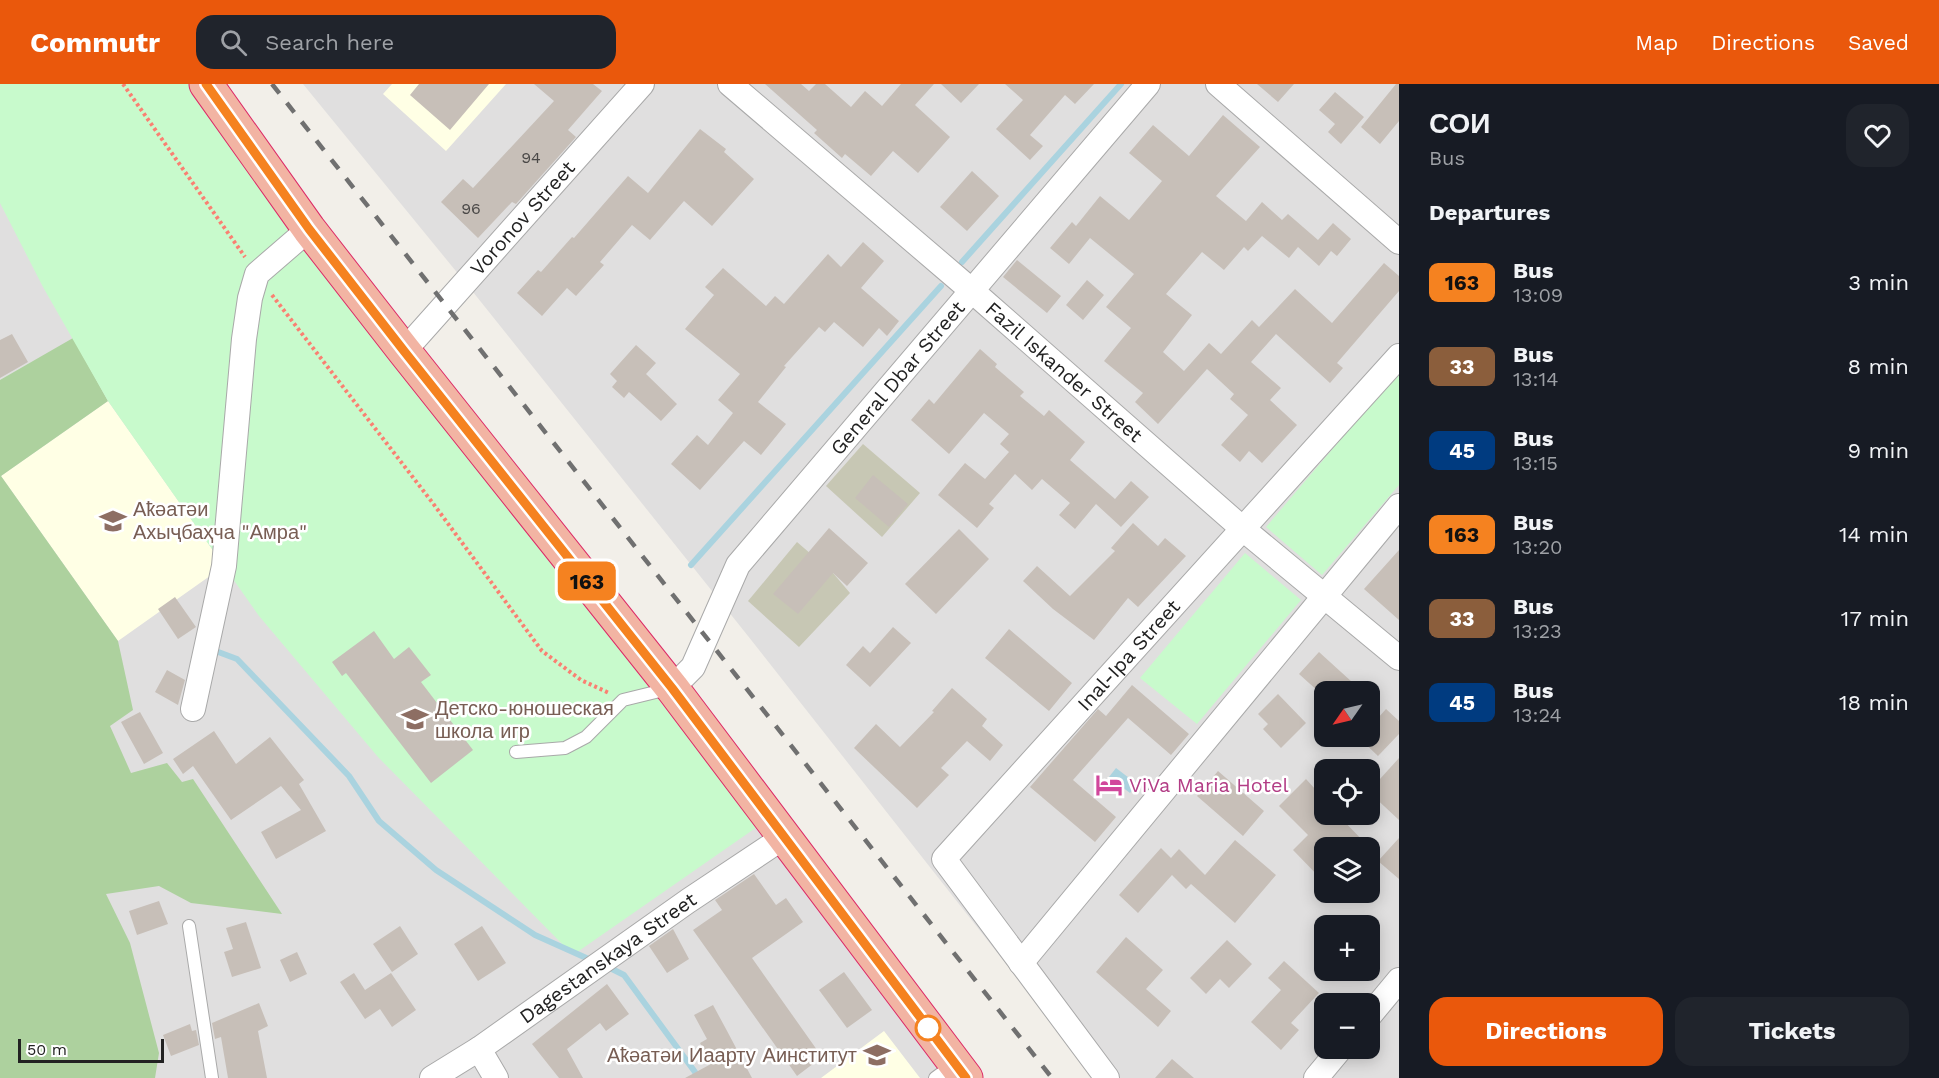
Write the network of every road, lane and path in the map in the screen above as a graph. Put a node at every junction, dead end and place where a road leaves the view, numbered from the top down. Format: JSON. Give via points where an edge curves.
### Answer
{"nodes":[{"id":1,"x":123,"y":84,"type":"edge"},
{"id":2,"x":206,"y":84,"type":"edge"},
{"id":3,"x":642,"y":84,"type":"edge"},
{"id":4,"x":730,"y":84,"type":"edge"},
{"id":5,"x":1148,"y":84,"type":"edge"},
{"id":6,"x":1218,"y":84,"type":"edge"},
{"id":7,"x":309,"y":229,"type":"junction"},
{"id":8,"x":1399,"y":242,"type":"edge"},
{"id":9,"x":256,"y":274,"type":"junction"},
{"id":10,"x":971,"y":290,"type":"junction"},
{"id":11,"x":404,"y":351,"type":"junction"},
{"id":12,"x":1399,"y":356,"type":"edge"},
{"id":13,"x":1399,"y":506,"type":"edge"},
{"id":14,"x":1243,"y":529,"type":"junction"},
{"id":15,"x":1326,"y":596,"type":"junction"},
{"id":16,"x":1399,"y":658,"type":"edge"},
{"id":17,"x":672,"y":688,"type":"junction"},
{"id":18,"x":623,"y":700,"type":"junction"},
{"id":19,"x":193,"y":709,"type":"dead end"},
{"id":20,"x":516,"y":752,"type":"dead end"},
{"id":21,"x":784,"y":837,"type":"junction"},
{"id":22,"x":189,"y":926,"type":"dead end"},
{"id":23,"x":1021,"y":963,"type":"junction"},
{"id":24,"x":1399,"y":980,"type":"edge"},
{"id":25,"x":1380,"y":1003,"type":"edge"},
{"id":26,"x":479,"y":1050,"type":"junction"},
{"id":27,"x":1332,"y":1059,"type":"edge"},
{"id":28,"x":952,"y":1073,"type":"edge"},
{"id":29,"x":212,"y":1078,"type":"edge"},
{"id":30,"x":432,"y":1078,"type":"edge"},
{"id":31,"x":495,"y":1078,"type":"edge"},
{"id":32,"x":1107,"y":1078,"type":"edge"},
{"id":33,"x":1316,"y":1078,"type":"edge"}],
"edges":[{"from":1,"to":9,"type":"path"},
{"from":2,"to":7,"type":"highway"},
{"from":3,"to":11,"type":"street","name":"Voronov Street"},
{"from":4,"to":10,"type":"street","name":"Fazil Iskander Street"},
{"from":5,"to":10,"type":"street","name":"General Dbar Street"},
{"from":6,"to":8,"type":"street"},
{"from":7,"to":9,"type":"street"},
{"from":7,"to":11,"type":"highway"},
{"from":9,"to":18,"type":"path","via":[[542,651],[580,680]]},
{"from":9,"to":19,"type":"street","via":[[244,339],[224,566]]},
{"from":10,"to":14,"type":"street","name":"Fazil Iskander Street"},
{"from":10,"to":17,"type":"street","name":"General Dbar Street","via":[[738,565],[693,668]]},
{"from":11,"to":17,"type":"highway"},
{"from":12,"to":14,"type":"street","name":"Inal-Ipa Street"},
{"from":13,"to":15,"type":"street"},
{"from":14,"to":15,"type":"street","name":"Fazil Iskander Street"},
{"from":14,"to":23,"type":"street","name":"Inal-Ipa Street","via":[[944,859]]},
{"from":15,"to":16,"type":"street","name":"Fazil Iskander Street"},
{"from":15,"to":23,"type":"street"},
{"from":17,"to":18,"type":"lane"},
{"from":17,"to":21,"type":"highway"},
{"from":18,"to":20,"type":"lane","via":[[586,737],[565,748]]},
{"from":21,"to":26,"type":"street","name":"Dagestanskaya Street"},
{"from":21,"to":28,"type":"highway"},
{"from":22,"to":29,"type":"lane"},
{"from":23,"to":32,"type":"street","name":"Inal-Ipa Street"},
{"from":24,"to":25,"type":"street"},
{"from":26,"to":30,"type":"street","name":"Dagestanskaya Street"},
{"from":26,"to":31,"type":"street"},
{"from":27,"to":33,"type":"street"}]}
